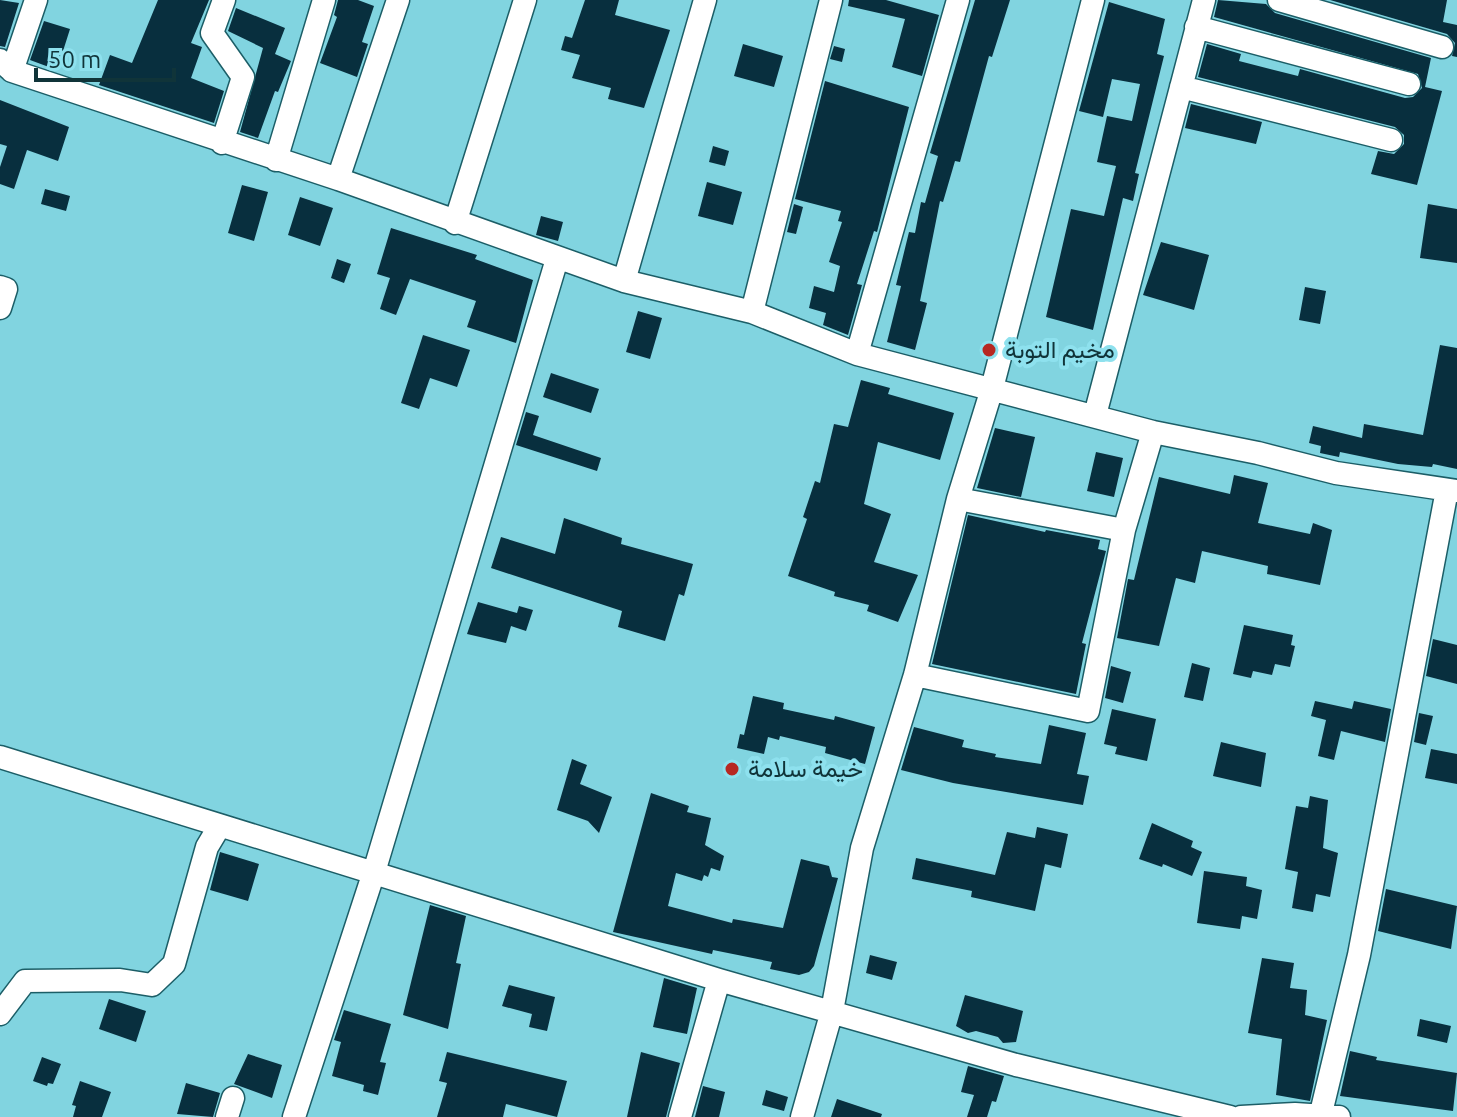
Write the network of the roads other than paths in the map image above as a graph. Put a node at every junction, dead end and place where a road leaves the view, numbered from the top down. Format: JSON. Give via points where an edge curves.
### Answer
{"nodes":[{"id":1,"x":36,"y":0,"type":"edge"},
{"id":2,"x":224,"y":0,"type":"edge"},
{"id":3,"x":324,"y":0,"type":"edge"},
{"id":4,"x":398,"y":0,"type":"edge"},
{"id":5,"x":525,"y":0,"type":"edge"},
{"id":6,"x":705,"y":0,"type":"edge"},
{"id":7,"x":831,"y":0,"type":"edge"},
{"id":8,"x":958,"y":0,"type":"edge"},
{"id":9,"x":1093,"y":0,"type":"edge"},
{"id":10,"x":1204,"y":0,"type":"edge"},
{"id":11,"x":1279,"y":0,"type":"edge"},
{"id":12,"x":1196,"y":27,"type":"junction"},
{"id":13,"x":1442,"y":47,"type":"dead end"},
{"id":14,"x":6,"y":66,"type":"edge"},
{"id":15,"x":1409,"y":84,"type":"dead end"},
{"id":16,"x":1181,"y":87,"type":"junction"},
{"id":17,"x":1391,"y":140,"type":"dead end"},
{"id":18,"x":222,"y":143,"type":"junction"},
{"id":19,"x":276,"y":160,"type":"junction"},
{"id":20,"x":338,"y":179,"type":"junction"},
{"id":21,"x":455,"y":223,"type":"junction"},
{"id":22,"x":557,"y":259,"type":"junction"},
{"id":23,"x":624,"y":281,"type":"junction"},
{"id":24,"x":0,"y":287,"type":"edge"},
{"id":25,"x":0,"y":308,"type":"edge"},
{"id":26,"x":752,"y":312,"type":"junction"},
{"id":27,"x":857,"y":354,"type":"junction"},
{"id":28,"x":991,"y":392,"type":"junction"},
{"id":29,"x":1095,"y":415,"type":"junction"},
{"id":30,"x":1153,"y":432,"type":"junction"},
{"id":31,"x":1452,"y":490,"type":"edge"},
{"id":32,"x":958,"y":499,"type":"junction"},
{"id":33,"x":1124,"y":530,"type":"junction"},
{"id":34,"x":915,"y":675,"type":"junction"},
{"id":35,"x":0,"y":757,"type":"edge"},
{"id":36,"x":219,"y":827,"type":"junction"},
{"id":37,"x":374,"y":872,"type":"junction"},
{"id":38,"x":719,"y":980,"type":"junction"},
{"id":39,"x":832,"y":1011,"type":"junction"},
{"id":40,"x":0,"y":1014,"type":"edge"},
{"id":41,"x":1327,"y":1116,"type":"edge"},
{"id":42,"x":294,"y":1117,"type":"edge"},
{"id":43,"x":680,"y":1117,"type":"edge"},
{"id":44,"x":802,"y":1117,"type":"edge"},
{"id":45,"x":1230,"y":1117,"type":"edge"},
{"id":46,"x":1241,"y":1117,"type":"edge"}],
"edges":[{"from":1,"to":14,"type":"street"},
{"from":2,"to":18,"type":"street","via":[[212,33],[243,77]]},
{"from":3,"to":19,"type":"street"},
{"from":4,"to":20,"type":"street"},
{"from":5,"to":21,"type":"street"},
{"from":6,"to":23,"type":"street"},
{"from":7,"to":26,"type":"street"},
{"from":8,"to":27,"type":"street"},
{"from":9,"to":28,"type":"street"},
{"from":10,"to":12,"type":"street"},
{"from":11,"to":13,"type":"street"},
{"from":12,"to":15,"type":"street"},
{"from":12,"to":16,"type":"street"},
{"from":14,"to":18,"type":"street"},
{"from":16,"to":17,"type":"street"},
{"from":16,"to":29,"type":"street"},
{"from":18,"to":19,"type":"street"},
{"from":19,"to":20,"type":"street"},
{"from":20,"to":21,"type":"street"},
{"from":21,"to":22,"type":"street"},
{"from":22,"to":23,"type":"street"},
{"from":22,"to":37,"type":"street"},
{"from":23,"to":26,"type":"street"},
{"from":24,"to":25,"type":"street","via":[[6,289]]},
{"from":26,"to":27,"type":"street"},
{"from":27,"to":28,"type":"street"},
{"from":28,"to":29,"type":"street"},
{"from":28,"to":32,"type":"street"},
{"from":29,"to":30,"type":"street"},
{"from":30,"to":31,"type":"street","via":[[1336,473]]},
{"from":30,"to":33,"type":"street"},
{"from":31,"to":41,"type":"street"},
{"from":32,"to":33,"type":"street"},
{"from":32,"to":34,"type":"street"},
{"from":33,"to":34,"type":"street","via":[[1088,711]]},
{"from":34,"to":39,"type":"street","via":[[862,848]]},
{"from":35,"to":36,"type":"street"},
{"from":36,"to":37,"type":"street"},
{"from":36,"to":40,"type":"street","via":[[207,847],[174,964],[152,985],[25,981]]},
{"from":37,"to":38,"type":"street"},
{"from":37,"to":42,"type":"street"},
{"from":38,"to":39,"type":"street"},
{"from":38,"to":43,"type":"street"},
{"from":39,"to":44,"type":"street"},
{"from":39,"to":45,"type":"street","via":[[1016,1065]]},
{"from":41,"to":46,"type":"street"}]}
